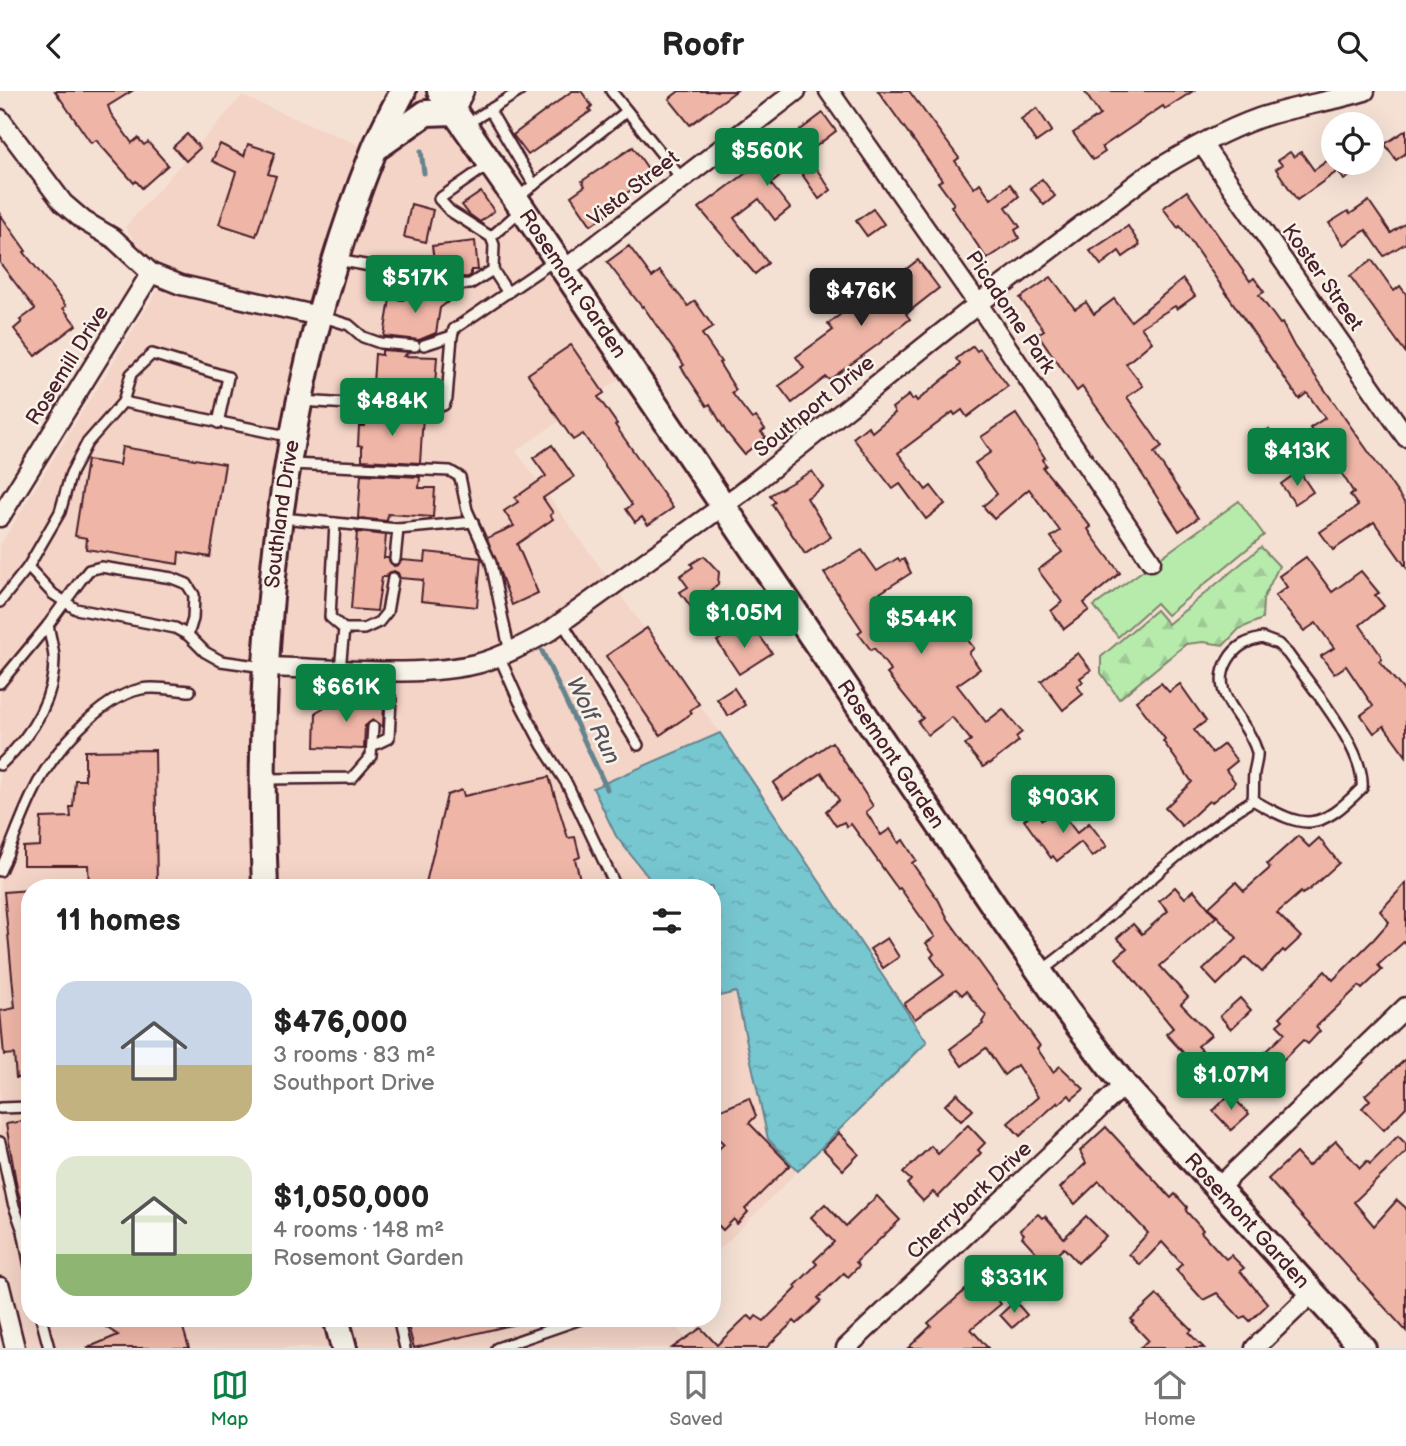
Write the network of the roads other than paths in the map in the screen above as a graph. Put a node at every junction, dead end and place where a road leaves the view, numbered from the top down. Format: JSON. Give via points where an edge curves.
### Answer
{"nodes":[{"id":1,"x":402,"y":91,"type":"edge"},
{"id":2,"x":440,"y":91,"type":"edge"},
{"id":3,"x":520,"y":91,"type":"edge"},
{"id":4,"x":611,"y":91,"type":"edge"},
{"id":5,"x":796,"y":91,"type":"edge"},
{"id":6,"x":829,"y":91,"type":"edge"},
{"id":7,"x":1365,"y":91,"type":"edge"},
{"id":8,"x":489,"y":109,"type":"junction"},
{"id":9,"x":461,"y":110,"type":"edge"},
{"id":10,"x":627,"y":111,"type":"junction"},
{"id":11,"x":0,"y":119,"type":"edge"},
{"id":12,"x":1202,"y":144,"type":"junction"},
{"id":13,"x":373,"y":151,"type":"junction"},
{"id":14,"x":489,"y":164,"type":"junction"},
{"id":15,"x":682,"y":179,"type":"junction"},
{"id":16,"x":523,"y":198,"type":"junction"},
{"id":17,"x":491,"y":237,"type":"junction"},
{"id":18,"x":335,"y":260,"type":"junction"},
{"id":19,"x":560,"y":265,"type":"junction"},
{"id":20,"x":493,"y":270,"type":"junction"},
{"id":21,"x":151,"y":273,"type":"junction"},
{"id":22,"x":508,"y":293,"type":"junction"},
{"id":23,"x":978,"y":304,"type":"junction"},
{"id":24,"x":318,"y":316,"type":"junction"},
{"id":25,"x":452,"y":336,"type":"junction"},
{"id":26,"x":301,"y":401,"type":"junction"},
{"id":27,"x":123,"y":402,"type":"junction"},
{"id":28,"x":218,"y":423,"type":"junction"},
{"id":29,"x":1406,"y":437,"type":"edge"},
{"id":30,"x":294,"y":438,"type":"junction"},
{"id":31,"x":290,"y":464,"type":"junction"},
{"id":32,"x":722,"y":506,"type":"junction"},
{"id":33,"x":0,"y":517,"type":"edge"},
{"id":34,"x":281,"y":518,"type":"junction"},
{"id":35,"x":473,"y":522,"type":"junction"},
{"id":36,"x":335,"y":523,"type":"junction"},
{"id":37,"x":398,"y":529,"type":"junction"},
{"id":38,"x":395,"y":559,"type":"dead end"},
{"id":39,"x":1151,"y":561,"type":"dead end"},
{"id":40,"x":28,"y":567,"type":"junction"},
{"id":41,"x":393,"y":577,"type":"dead end"},
{"id":42,"x":0,"y":602,"type":"edge"},
{"id":43,"x":64,"y":602,"type":"junction"},
{"id":44,"x":562,"y":622,"type":"junction"},
{"id":45,"x":48,"y":625,"type":"junction"},
{"id":46,"x":344,"y":629,"type":"junction"},
{"id":47,"x":188,"y":635,"type":"junction"},
{"id":48,"x":505,"y":654,"type":"junction"},
{"id":49,"x":266,"y":667,"type":"junction"},
{"id":50,"x":340,"y":669,"type":"junction"},
{"id":51,"x":376,"y":670,"type":"junction"},
{"id":52,"x":0,"y":683,"type":"edge"},
{"id":53,"x":190,"y":691,"type":"dead end"},
{"id":54,"x":373,"y":727,"type":"dead end"},
{"id":55,"x":638,"y":745,"type":"dead end"},
{"id":56,"x":372,"y":746,"type":"junction"},
{"id":57,"x":0,"y":765,"type":"edge"},
{"id":58,"x":262,"y":779,"type":"junction"},
{"id":59,"x":1254,"y":800,"type":"junction"},
{"id":60,"x":0,"y":871,"type":"edge"},
{"id":61,"x":265,"y":879,"type":"edge"},
{"id":62,"x":611,"y":879,"type":"edge"},
{"id":63,"x":1040,"y":972,"type":"junction"},
{"id":64,"x":1406,"y":1007,"type":"edge"},
{"id":65,"x":1124,"y":1085,"type":"junction"},
{"id":66,"x":21,"y":1107,"type":"edge"},
{"id":67,"x":0,"y":1108,"type":"edge"},
{"id":68,"x":0,"y":1142,"type":"edge"},
{"id":69,"x":1217,"y":1189,"type":"junction"},
{"id":70,"x":21,"y":1225,"type":"edge"},
{"id":71,"x":0,"y":1287,"type":"edge"},
{"id":72,"x":1312,"y":1293,"type":"junction"},
{"id":73,"x":43,"y":1327,"type":"edge"},
{"id":74,"x":338,"y":1327,"type":"edge"},
{"id":75,"x":400,"y":1327,"type":"edge"},
{"id":76,"x":558,"y":1327,"type":"edge"},
{"id":77,"x":15,"y":1348,"type":"edge"},
{"id":78,"x":49,"y":1348,"type":"edge"},
{"id":79,"x":344,"y":1348,"type":"edge"},
{"id":80,"x":405,"y":1348,"type":"edge"},
{"id":81,"x":497,"y":1348,"type":"edge"},
{"id":82,"x":846,"y":1348,"type":"edge"},
{"id":83,"x":1255,"y":1348,"type":"edge"},
{"id":84,"x":1363,"y":1348,"type":"edge"}],
"edges":[{"from":1,"to":13,"type":"street","name":"Southland Drive"},
{"from":2,"to":9,"type":"street","name":"Rosemont Garden"},
{"from":3,"to":8,"type":"lane"},
{"from":4,"to":10,"type":"lane"},
{"from":5,"to":15,"type":"street","name":"Vista Street"},
{"from":6,"to":23,"type":"street","name":"Picadome Park"},
{"from":7,"to":12,"type":"street","name":"Southport Drive","via":[[1260,118]]},
{"from":8,"to":9,"type":"lane"},
{"from":8,"to":16,"type":"lane"},
{"from":9,"to":13,"type":"street","via":[[426,113]]},
{"from":9,"to":14,"type":"street","name":"Rosemont Garden"},
{"from":10,"to":15,"type":"lane"},
{"from":10,"to":16,"type":"lane"},
{"from":11,"to":21,"type":"street","via":[[63,203],[113,238]]},
{"from":12,"to":23,"type":"street","name":"Southport Drive","via":[[1148,175]]},
{"from":12,"to":29,"type":"street","name":"Koster Street"},
{"from":13,"to":18,"type":"street","name":"Southland Drive"},
{"from":14,"to":16,"type":"street","name":"Rosemont Garden"},
{"from":14,"to":17,"type":"lane","via":[[439,199]]},
{"from":15,"to":19,"type":"street","name":"Vista Street"},
{"from":16,"to":17,"type":"lane"},
{"from":16,"to":19,"type":"street","name":"Rosemont Garden"},
{"from":17,"to":20,"type":"lane"},
{"from":18,"to":20,"type":"lane","via":[[446,285],[470,284]]},
{"from":18,"to":24,"type":"street","name":"Southland Drive"},
{"from":19,"to":22,"type":"lane"},
{"from":19,"to":32,"type":"street","name":"Rosemont Garden"},
{"from":20,"to":22,"type":"lane"},
{"from":21,"to":24,"type":"street","via":[[181,285]]},
{"from":21,"to":33,"type":"street","name":"Rosemill Drive"},
{"from":22,"to":25,"type":"lane","via":[[454,329]]},
{"from":23,"to":32,"type":"street","name":"Southport Drive"},
{"from":23,"to":39,"type":"street","name":"Picadome Park"},
{"from":24,"to":25,"type":"lane","via":[[349,325],[371,340],[419,346]]},
{"from":24,"to":26,"type":"street","name":"Southland Drive"},
{"from":25,"to":26,"type":"lane","via":[[447,398],[438,408]]},
{"from":26,"to":30,"type":"street","name":"Southland Drive"},
{"from":27,"to":28,"type":"lane"},
{"from":27,"to":28,"type":"lane","via":[[131,375],[152,354],[228,377]]},
{"from":27,"to":40,"type":"lane","via":[[87,443],[71,473],[60,512]]},
{"from":28,"to":30,"type":"lane"},
{"from":30,"to":31,"type":"street","name":"Southland Drive"},
{"from":31,"to":34,"type":"street","name":"Southland Drive"},
{"from":31,"to":35,"type":"lane","via":[[450,471],[460,477]]},
{"from":32,"to":44,"type":"street","name":"Southport Drive"},
{"from":32,"to":63,"type":"street","name":"Rosemont Garden"},
{"from":34,"to":36,"type":"lane"},
{"from":34,"to":49,"type":"street","name":"Southland Drive"},
{"from":35,"to":37,"type":"lane"},
{"from":35,"to":48,"type":"lane","via":[[491,563]]},
{"from":36,"to":37,"type":"lane"},
{"from":36,"to":46,"type":"lane","via":[[330,617]]},
{"from":37,"to":38,"type":"lane"},
{"from":40,"to":42,"type":"lane"},
{"from":40,"to":43,"type":"lane"},
{"from":41,"to":46,"type":"lane","via":[[387,612],[379,622],[364,629]]},
{"from":43,"to":45,"type":"lane"},
{"from":43,"to":47,"type":"lane","via":[[76,609],[175,628]]},
{"from":43,"to":47,"type":"lane","via":[[89,570],[101,567],[173,578],[187,584],[194,595]]},
{"from":44,"to":48,"type":"street","name":"Southport Drive"},
{"from":44,"to":55,"type":"lane"},
{"from":45,"to":52,"type":"lane"},
{"from":45,"to":57,"type":"lane","via":[[54,657],[50,692],[36,723]]},
{"from":46,"to":50,"type":"lane"},
{"from":47,"to":49,"type":"lane","via":[[221,661]]},
{"from":48,"to":51,"type":"street","name":"Southport Drive","via":[[443,669]]},
{"from":48,"to":62,"type":"lane","via":[[519,701],[568,784]]},
{"from":49,"to":50,"type":"street","name":"Southport Drive"},
{"from":49,"to":58,"type":"street","name":"Southland Drive"},
{"from":50,"to":51,"type":"street","name":"Southport Drive"},
{"from":51,"to":56,"type":"lane","via":[[374,697],[391,699],[389,738]]},
{"from":53,"to":60,"type":"lane","via":[[142,689],[114,701],[88,720],[34,789]]},
{"from":54,"to":56,"type":"lane"},
{"from":56,"to":58,"type":"lane","via":[[371,756],[352,778]]},
{"from":58,"to":61,"type":"street","name":"Southland Drive"},
{"from":59,"to":59,"type":"lane","via":[[1285,819],[1325,819],[1362,787],[1363,779],[1362,767],[1339,726],[1288,654],[1262,638],[1244,642],[1220,677],[1223,692],[1258,755]]},
{"from":59,"to":63,"type":"lane","via":[[1190,845]]},
{"from":63,"to":65,"type":"street","name":"Rosemont Garden"},
{"from":64,"to":69,"type":"street"},
{"from":65,"to":69,"type":"street","name":"Rosemont Garden"},
{"from":65,"to":82,"type":"street","name":"Cherrybark Drive"},
{"from":66,"to":67,"type":"lane"},
{"from":68,"to":70,"type":"lane"},
{"from":69,"to":72,"type":"street","name":"Rosemont Garden"},
{"from":71,"to":77,"type":"street"},
{"from":72,"to":83,"type":"street"},
{"from":72,"to":84,"type":"street","name":"Rosemont Garden"},
{"from":73,"to":78,"type":"lane"},
{"from":74,"to":79,"type":"street"},
{"from":75,"to":80,"type":"lane"},
{"from":76,"to":81,"type":"lane"}]}
